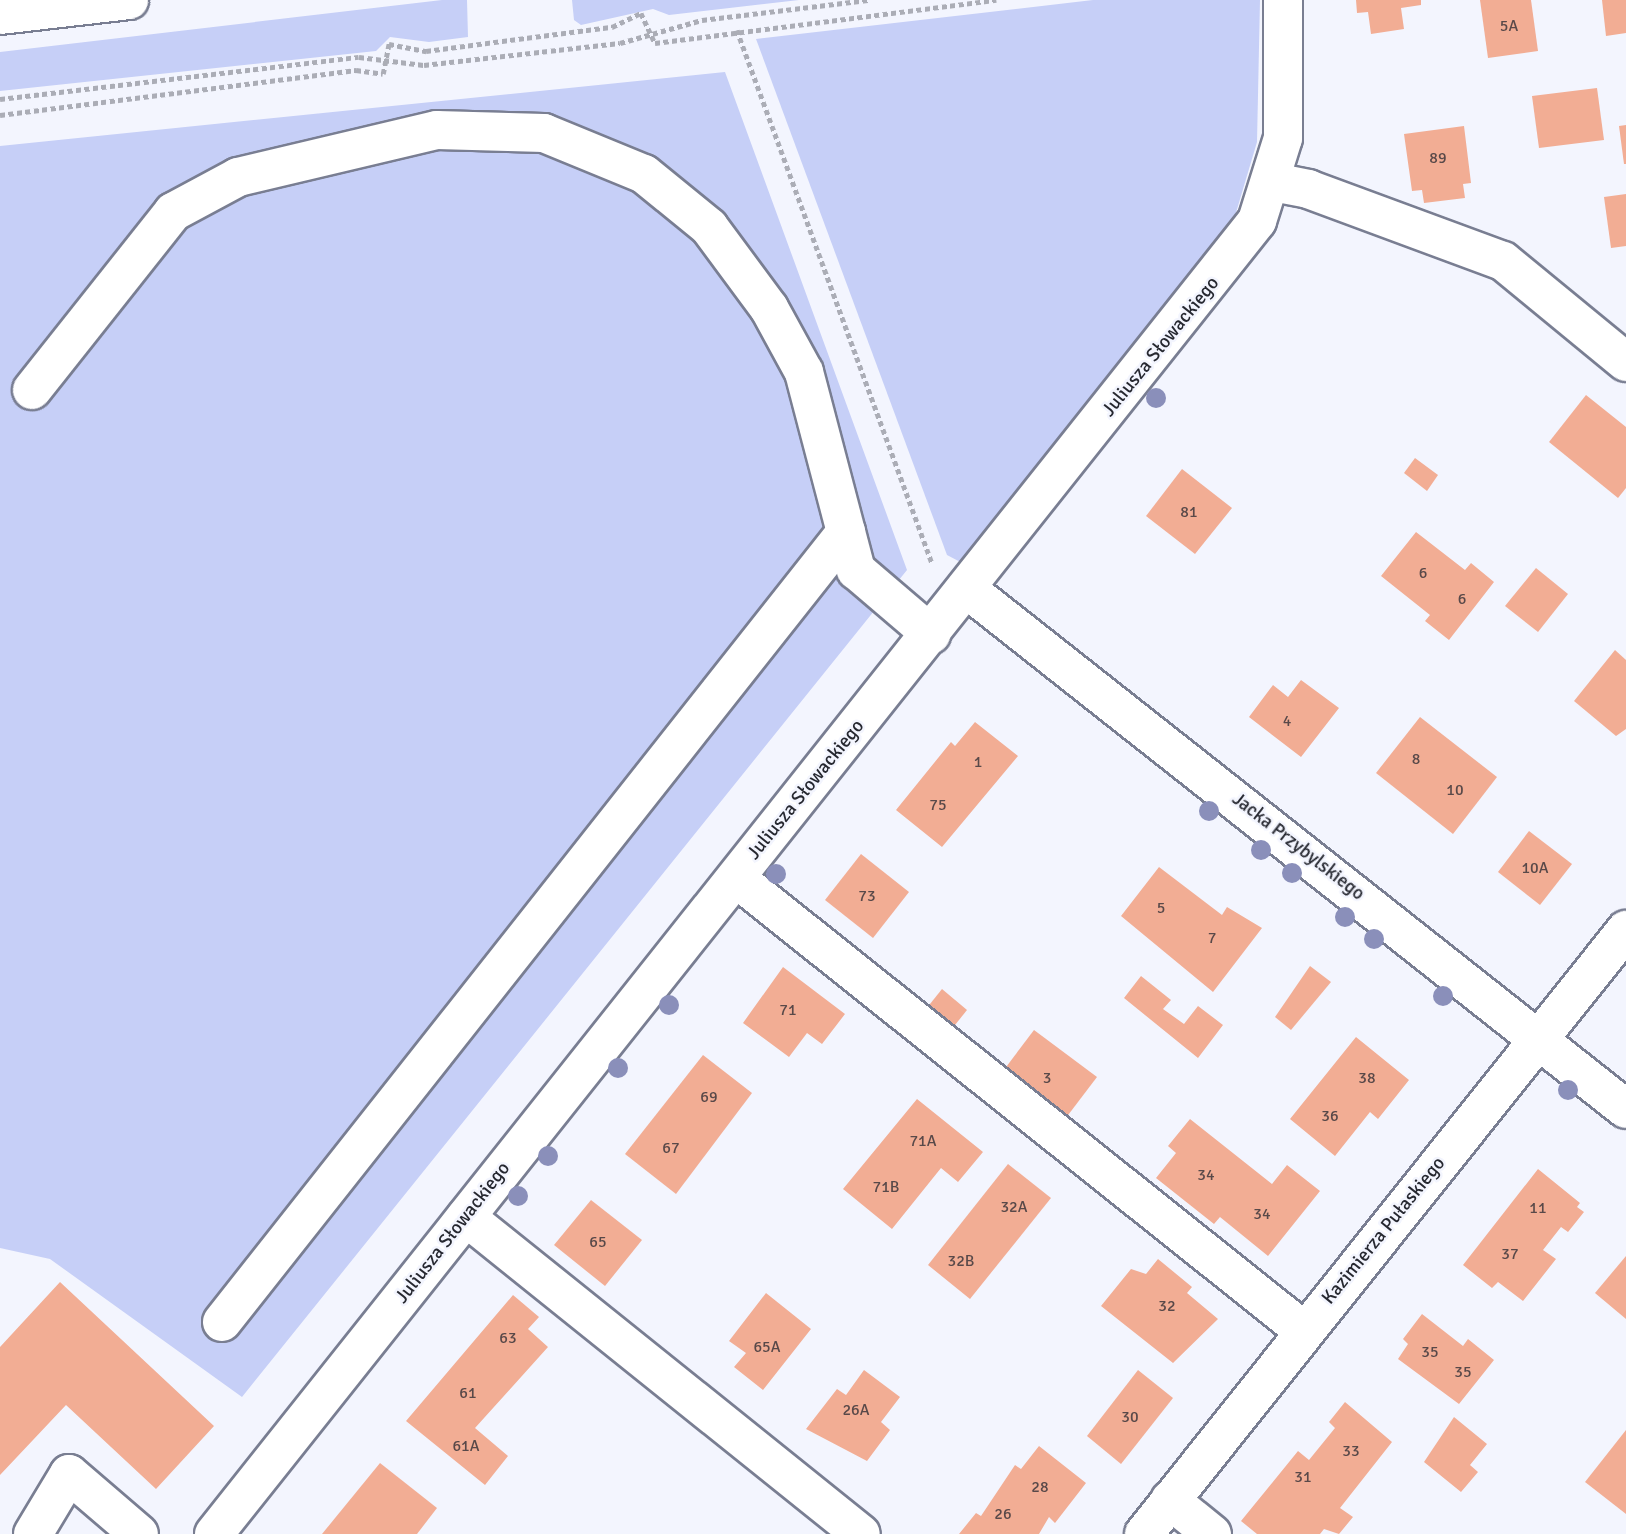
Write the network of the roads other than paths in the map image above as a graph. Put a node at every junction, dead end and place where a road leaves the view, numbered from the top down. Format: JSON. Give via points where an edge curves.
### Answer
{"nodes":[{"id":1,"x":129,"y":0,"type":"edge"},
{"id":2,"x":1283,"y":0,"type":"edge"},
{"id":3,"x":0,"y":15,"type":"edge"},
{"id":4,"x":1273,"y":182,"type":"junction"},
{"id":5,"x":1626,"y":362,"type":"edge"},
{"id":6,"x":32,"y":390,"type":"dead end"},
{"id":7,"x":846,"y":532,"type":"junction"},
{"id":8,"x":967,"y":589,"type":"junction"},
{"id":9,"x":931,"y":634,"type":"junction"},
{"id":10,"x":736,"y":878,"type":"junction"},
{"id":11,"x":1626,"y":930,"type":"edge"},
{"id":12,"x":1538,"y":1037,"type":"junction"},
{"id":13,"x":1626,"y":1110,"type":"edge"},
{"id":14,"x":466,"y":1217,"type":"junction"},
{"id":15,"x":222,"y":1322,"type":"dead end"},
{"id":16,"x":1304,"y":1331,"type":"junction"},
{"id":17,"x":1170,"y":1500,"type":"junction"},
{"id":18,"x":33,"y":1534,"type":"edge"},
{"id":19,"x":139,"y":1534,"type":"edge"},
{"id":20,"x":214,"y":1534,"type":"edge"},
{"id":21,"x":861,"y":1534,"type":"edge"},
{"id":22,"x":1144,"y":1534,"type":"edge"},
{"id":23,"x":1212,"y":1534,"type":"edge"}],
"edges":[{"from":1,"to":3,"type":"street"},
{"from":2,"to":4,"type":"street","name":"Juliusza Słowackiego","via":[[1283,138]]},
{"from":4,"to":5,"type":"street","via":[[1308,189],[1503,261]]},
{"from":4,"to":8,"type":"street","name":"Juliusza Słowackiego","via":[[1257,221],[1224,268]]},
{"from":6,"to":7,"type":"street","via":[[173,212],[238,177],[437,130],[544,133],[644,174],[709,228],[769,308],[804,372]]},
{"from":7,"to":9,"type":"street","via":[[856,570]]},
{"from":7,"to":15,"type":"street"},
{"from":8,"to":9,"type":"street","name":"Juliusza Słowackiego"},
{"from":8,"to":12,"type":"street","name":"Jacka Przybylskiego"},
{"from":9,"to":10,"type":"street","name":"Juliusza Słowackiego"},
{"from":10,"to":14,"type":"street","name":"Juliusza Słowackiego"},
{"from":10,"to":16,"type":"street"},
{"from":11,"to":12,"type":"street","name":"Kazimierza Pułaskiego"},
{"from":12,"to":13,"type":"street","name":"Jacka Przybylskiego"},
{"from":12,"to":16,"type":"street","name":"Kazimierza Pułaskiego"},
{"from":14,"to":20,"type":"street","name":"Juliusza Słowackiego"},
{"from":14,"to":21,"type":"street"},
{"from":16,"to":17,"type":"street","name":"Kazimierza Pułaskiego"},
{"from":17,"to":22,"type":"street","name":"Kazimierza Pułaskiego"},
{"from":17,"to":23,"type":"street"},
{"from":18,"to":19,"type":"street","via":[[69,1474]]}]}
